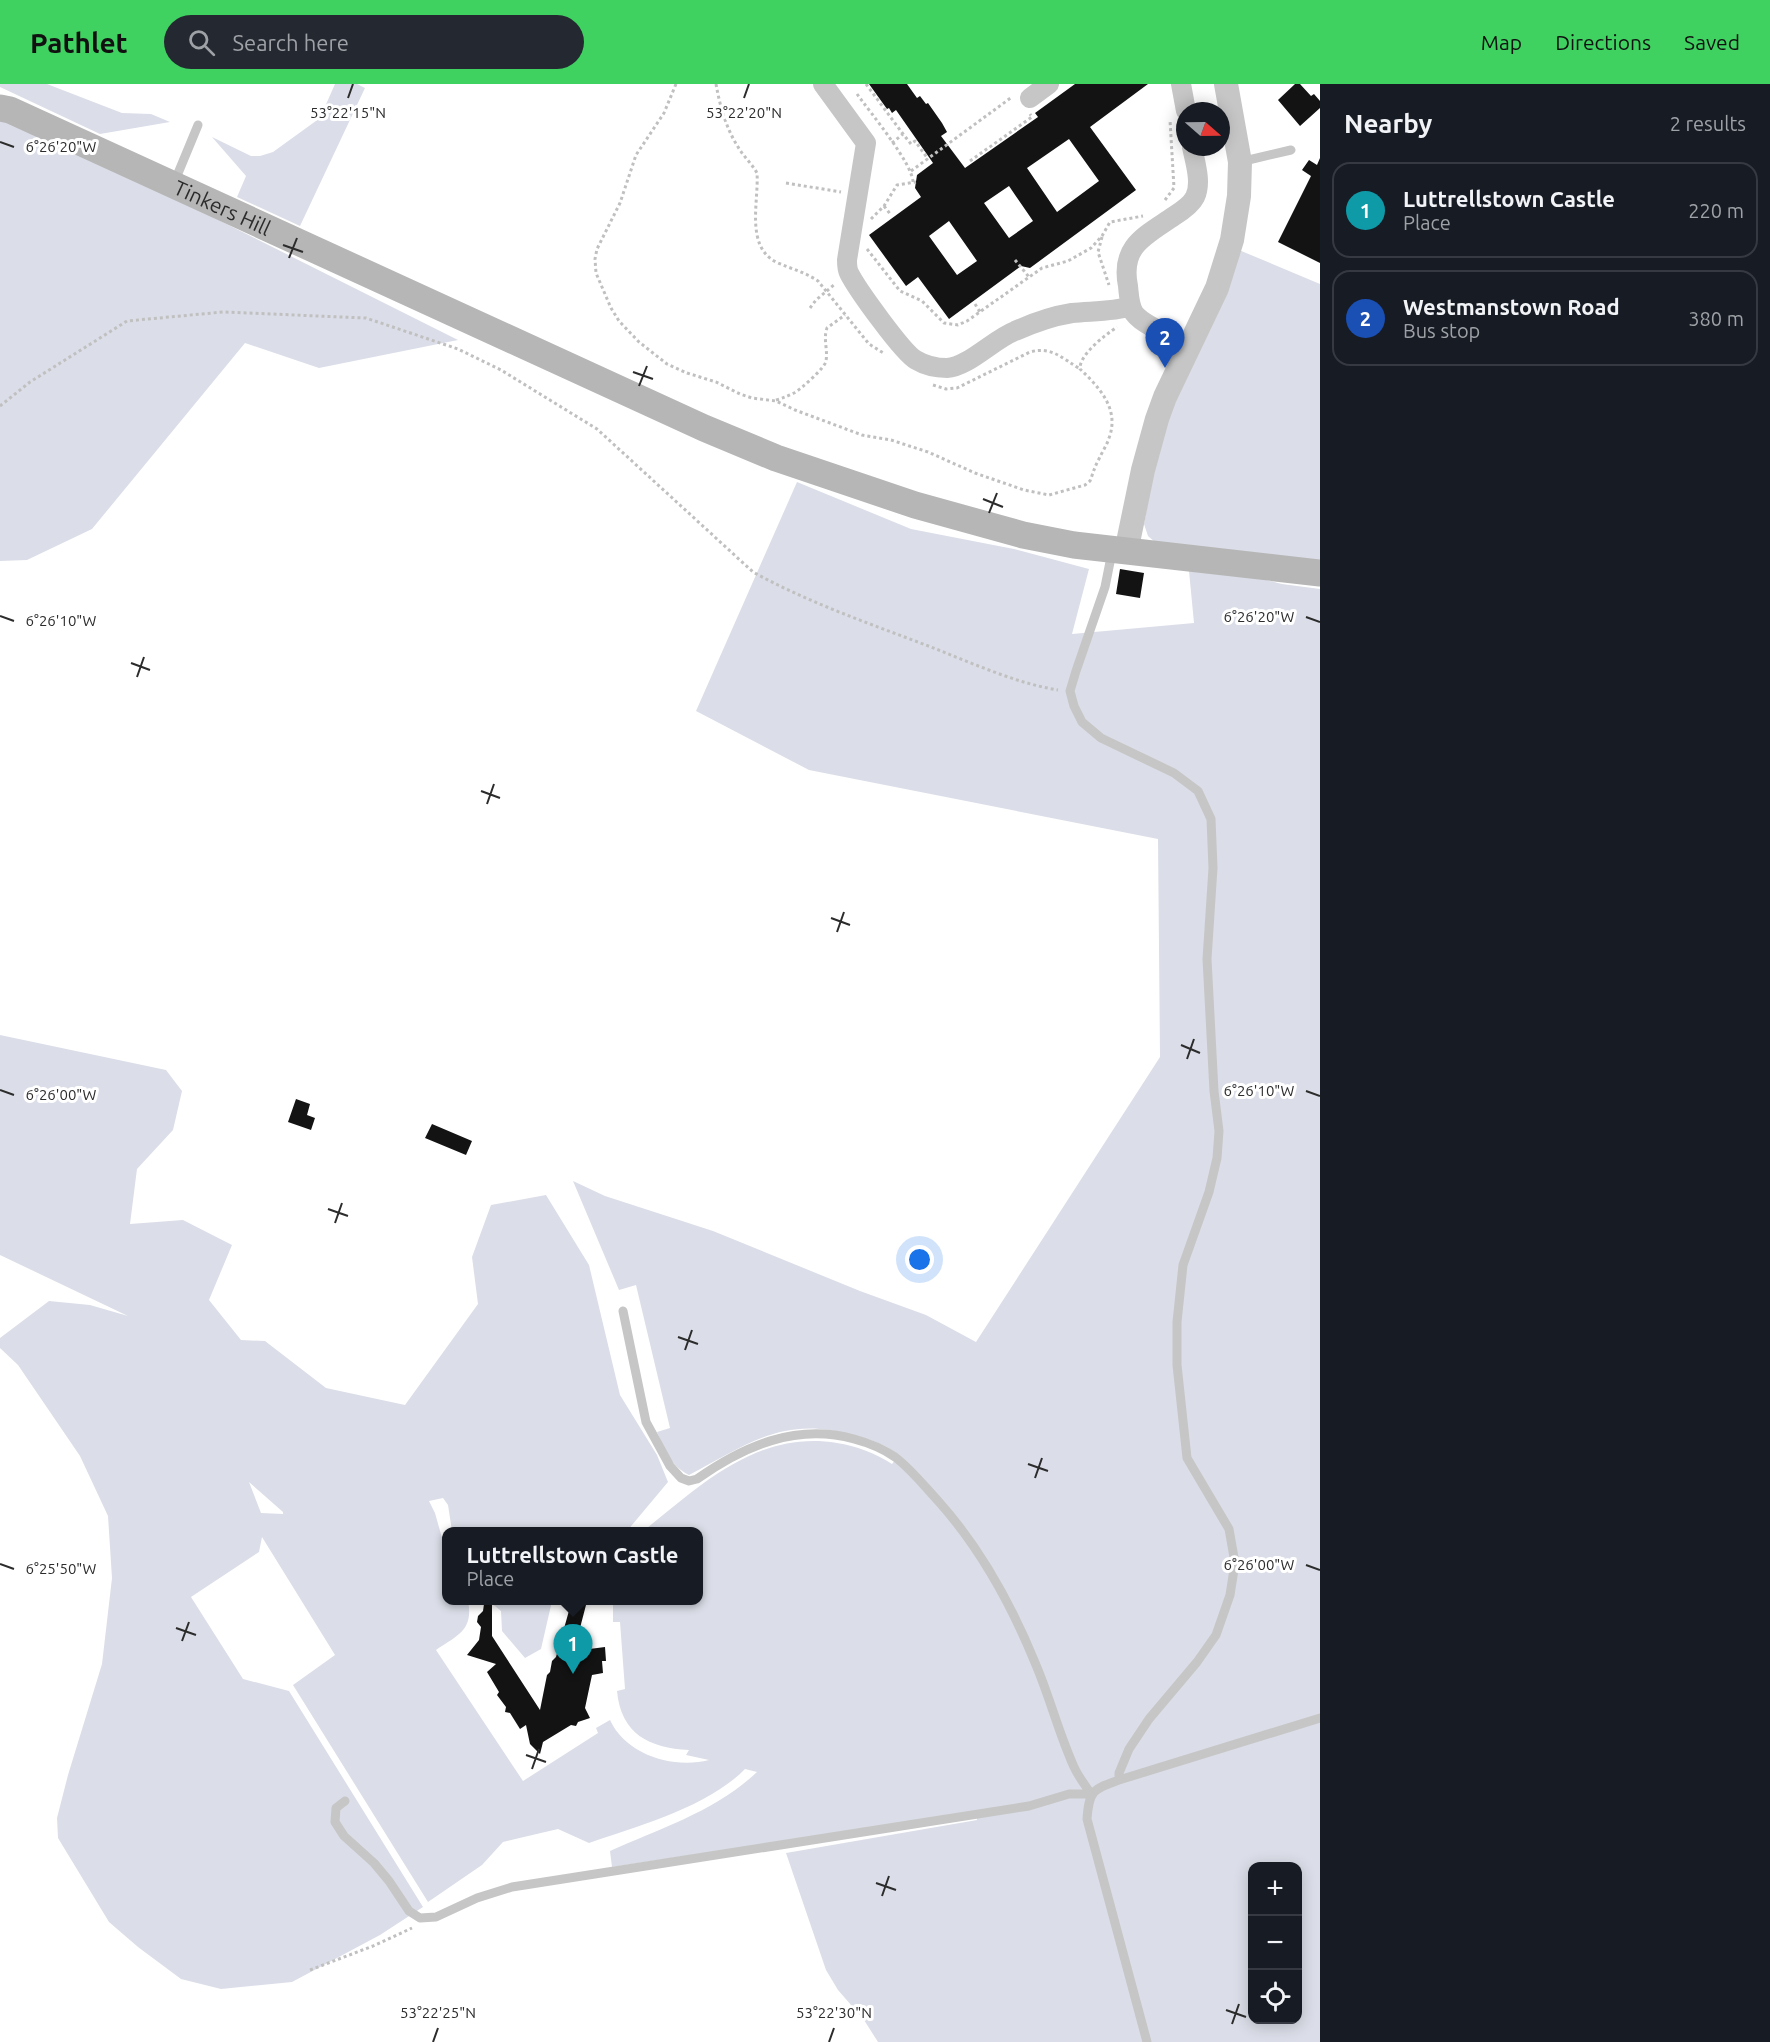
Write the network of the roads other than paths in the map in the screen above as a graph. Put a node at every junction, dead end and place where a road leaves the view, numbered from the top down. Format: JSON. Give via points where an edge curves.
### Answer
{"nodes":[{"id":1,"x":823,"y":84,"type":"edge"},
{"id":2,"x":1049,"y":84,"type":"edge"},
{"id":3,"x":1226,"y":84,"type":"edge"},
{"id":4,"x":1024,"y":101,"type":"road end"},
{"id":5,"x":0,"y":108,"type":"edge"},
{"id":6,"x":198,"y":125,"type":"dead end"},
{"id":7,"x":1291,"y":150,"type":"dead end"},
{"id":8,"x":1193,"y":156,"type":"edge"},
{"id":9,"x":1240,"y":162,"type":"junction"},
{"id":10,"x":173,"y":185,"type":"junction"},
{"id":11,"x":1134,"y":311,"type":"junction"},
{"id":12,"x":1191,"y":345,"type":"junction"},
{"id":13,"x":1120,"y":551,"type":"junction"},
{"id":14,"x":1320,"y":573,"type":"edge"},
{"id":15,"x":623,"y":1311,"type":"dead end"},
{"id":16,"x":1320,"y":1718,"type":"edge"},
{"id":17,"x":1119,"y":1780,"type":"junction"},
{"id":18,"x":1091,"y":1794,"type":"junction"},
{"id":19,"x":345,"y":1801,"type":"dead end"},
{"id":20,"x":1147,"y":2042,"type":"edge"}],
"edges":[{"from":1,"to":11,"type":"street","via":[[867,143],[848,270],[909,355],[922,363],[952,367],[1037,322],[1069,314]]},
{"from":2,"to":4,"type":"street"},
{"from":3,"to":9,"type":"street"},
{"from":5,"to":10,"type":"main road","name":"Tinkers Hill"},
{"from":6,"to":10,"type":"lane"},
{"from":7,"to":9,"type":"lane"},
{"from":8,"to":11,"type":"street","via":[[1198,188],[1195,197],[1129,252],[1125,272]]},
{"from":9,"to":12,"type":"street","via":[[1236,218],[1225,264]]},
{"from":10,"to":13,"type":"main road","name":"Tinkers Hill","via":[[776,458],[915,506],[1043,539]]},
{"from":11,"to":12,"type":"street"},
{"from":12,"to":13,"type":"street","via":[[1165,397]]},
{"from":13,"to":14,"type":"main road","name":"Tinkers Hill"},
{"from":13,"to":17,"type":"lane","via":[[1071,692],[1082,722],[1101,738],[1174,773],[1198,791],[1211,819],[1207,959],[1218,1149],[1209,1192],[1183,1265],[1177,1365],[1187,1458],[1229,1529],[1235,1563],[1230,1594],[1216,1635],[1149,1719],[1129,1749]]},
{"from":15,"to":18,"type":"lane","via":[[646,1422],[660,1451],[681,1478],[689,1482],[757,1445],[808,1432],[835,1434],[876,1446],[911,1471],[964,1531],[1007,1600],[1075,1769]]},
{"from":16,"to":17,"type":"lane"},
{"from":17,"to":18,"type":"lane"},
{"from":18,"to":19,"type":"lane","via":[[1069,1794],[1017,1808],[512,1887],[436,1917],[420,1918],[335,1822],[336,1808]]},
{"from":18,"to":20,"type":"lane","via":[[1087,1819]]}]}
